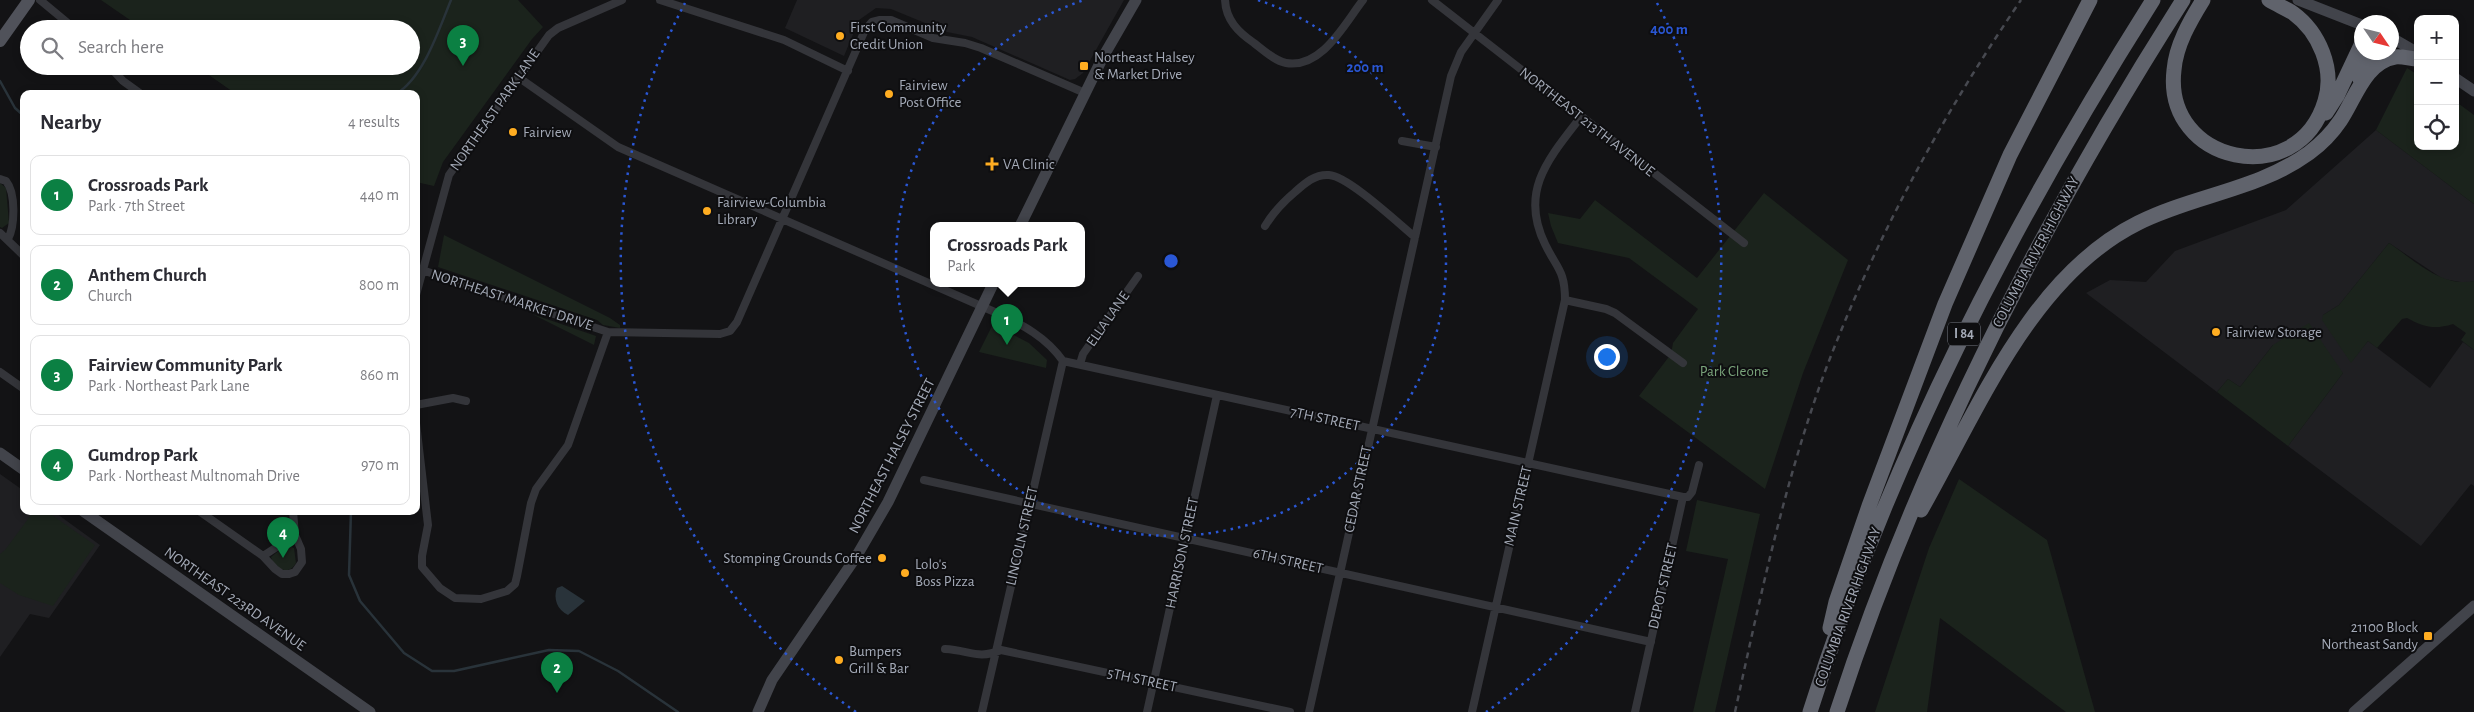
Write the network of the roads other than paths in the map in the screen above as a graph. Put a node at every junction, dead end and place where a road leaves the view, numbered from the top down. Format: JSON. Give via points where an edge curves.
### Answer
{"nodes":[{"id":1,"x":28,"y":0,"type":"edge"},
{"id":2,"x":40,"y":0,"type":"edge"},
{"id":3,"x":622,"y":0,"type":"edge"},
{"id":4,"x":660,"y":0,"type":"edge"},
{"id":5,"x":1136,"y":0,"type":"edge"},
{"id":6,"x":1225,"y":0,"type":"edge"},
{"id":7,"x":1363,"y":0,"type":"edge"},
{"id":8,"x":1432,"y":0,"type":"edge"},
{"id":9,"x":1498,"y":0,"type":"edge"},
{"id":10,"x":2090,"y":0,"type":"edge"},
{"id":11,"x":2153,"y":0,"type":"edge"},
{"id":12,"x":2183,"y":0,"type":"edge"},
{"id":13,"x":2203,"y":0,"type":"edge"},
{"id":14,"x":2269,"y":0,"type":"edge"},
{"id":15,"x":2298,"y":0,"type":"edge"},
{"id":16,"x":64,"y":20,"type":"edge"},
{"id":17,"x":2354,"y":21,"type":"edge"},
{"id":18,"x":1474,"y":33,"type":"junction"},
{"id":19,"x":0,"y":41,"type":"edge"},
{"id":20,"x":2399,"y":42,"type":"edge"},
{"id":21,"x":2414,"y":51,"type":"edge"},
{"id":22,"x":2414,"y":58,"type":"edge"},
{"id":23,"x":2354,"y":60,"type":"edge"},
{"id":24,"x":2367,"y":60,"type":"edge"},
{"id":25,"x":848,"y":71,"type":"junction"},
{"id":26,"x":118,"y":75,"type":"edge"},
{"id":27,"x":518,"y":77,"type":"junction"},
{"id":28,"x":2459,"y":81,"type":"edge"},
{"id":29,"x":2358,"y":88,"type":"junction"},
{"id":30,"x":134,"y":90,"type":"edge"},
{"id":31,"x":2474,"y":91,"type":"edge"},
{"id":32,"x":1085,"y":93,"type":"junction"},
{"id":33,"x":1580,"y":118,"type":"junction"},
{"id":34,"x":2314,"y":126,"type":"junction"},
{"id":35,"x":1402,"y":141,"type":"dead end"},
{"id":36,"x":1436,"y":148,"type":"junction"},
{"id":37,"x":0,"y":179,"type":"edge"},
{"id":38,"x":783,"y":219,"type":"junction"},
{"id":39,"x":1022,"y":222,"type":"edge"},
{"id":40,"x":1265,"y":226,"type":"dead end"},
{"id":41,"x":0,"y":233,"type":"edge"},
{"id":42,"x":1415,"y":237,"type":"junction"},
{"id":43,"x":8,"y":239,"type":"junction"},
{"id":44,"x":1744,"y":243,"type":"dead end"},
{"id":45,"x":20,"y":252,"type":"edge"},
{"id":46,"x":420,"y":270,"type":"edge"},
{"id":47,"x":1138,"y":276,"type":"dead end"},
{"id":48,"x":930,"y":283,"type":"edge"},
{"id":49,"x":939,"y":287,"type":"edge"},
{"id":50,"x":992,"y":287,"type":"edge"},
{"id":51,"x":1565,"y":300,"type":"junction"},
{"id":52,"x":982,"y":306,"type":"junction"},
{"id":53,"x":608,"y":332,"type":"junction"},
{"id":54,"x":1063,"y":361,"type":"junction"},
{"id":55,"x":1682,"y":363,"type":"dead end"},
{"id":56,"x":1080,"y":364,"type":"junction"},
{"id":57,"x":0,"y":372,"type":"edge"},
{"id":58,"x":20,"y":386,"type":"edge"},
{"id":59,"x":1217,"y":395,"type":"junction"},
{"id":60,"x":466,"y":401,"type":"dead end"},
{"id":61,"x":420,"y":405,"type":"edge"},
{"id":62,"x":1371,"y":429,"type":"junction"},
{"id":63,"x":0,"y":453,"type":"edge"},
{"id":64,"x":420,"y":457,"type":"edge"},
{"id":65,"x":1528,"y":462,"type":"junction"},
{"id":66,"x":1699,"y":465,"type":"dead end"},
{"id":67,"x":20,"y":467,"type":"edge"},
{"id":68,"x":924,"y":480,"type":"dead end"},
{"id":69,"x":1683,"y":497,"type":"junction"},
{"id":70,"x":1029,"y":505,"type":"junction"},
{"id":71,"x":89,"y":515,"type":"edge"},
{"id":72,"x":206,"y":515,"type":"edge"},
{"id":73,"x":293,"y":515,"type":"edge"},
{"id":74,"x":295,"y":535,"type":"junction"},
{"id":75,"x":1185,"y":539,"type":"junction"},
{"id":76,"x":263,"y":556,"type":"junction"},
{"id":77,"x":1888,"y":568,"type":"junction"},
{"id":78,"x":1341,"y":574,"type":"junction"},
{"id":79,"x":2474,"y":606,"type":"edge"},
{"id":80,"x":1495,"y":608,"type":"junction"},
{"id":81,"x":1651,"y":642,"type":"junction"},
{"id":82,"x":945,"y":649,"type":"dead end"},
{"id":83,"x":995,"y":653,"type":"junction"},
{"id":84,"x":1154,"y":682,"type":"junction"},
{"id":85,"x":1817,"y":689,"type":"junction"},
{"id":86,"x":370,"y":712,"type":"edge"},
{"id":87,"x":758,"y":712,"type":"edge"},
{"id":88,"x":982,"y":712,"type":"edge"},
{"id":89,"x":1147,"y":712,"type":"edge"},
{"id":90,"x":1290,"y":712,"type":"edge"},
{"id":91,"x":1309,"y":712,"type":"edge"},
{"id":92,"x":1472,"y":712,"type":"edge"},
{"id":93,"x":1635,"y":712,"type":"edge"},
{"id":94,"x":1810,"y":712,"type":"edge"},
{"id":95,"x":1837,"y":712,"type":"edge"},
{"id":96,"x":2354,"y":712,"type":"edge"}],
"edges":[{"from":1,"to":19,"type":"main road"},
{"from":2,"to":16,"type":"street"},
{"from":3,"to":27,"type":"street","name":"NORTHEAST PARK LANE","via":[[558,28],[544,40]]},
{"from":4,"to":25,"type":"street","via":[[784,40]]},
{"from":5,"to":32,"type":"main road"},
{"from":6,"to":7,"type":"street","via":[[1227,15],[1241,34],[1275,58],[1297,63],[1319,54]]},
{"from":8,"to":18,"type":"street","name":"NORTHEAST 213TH AVENUE"},
{"from":9,"to":18,"type":"street","name":"CEDAR STREET"},
{"from":10,"to":85,"type":"highway","via":[[2010,155],[1945,304],[1836,602]]},
{"from":11,"to":85,"type":"highway","name":"COLUMBIA RIVER HIGHWAY","number":"I 84","via":[[2030,206],[1952,357],[1880,519]]},
{"from":12,"to":77,"type":"highway","name":"COLUMBIA RIVER HIGHWAY","number":"I 84","via":[[2076,176],[2007,306],[1950,423]]},
{"from":13,"to":34,"type":"highway","via":[[2185,32],[2174,69],[2173,85],[2178,105],[2194,133],[2204,142],[2227,153],[2256,157],[2282,151],[2304,137]]},
{"from":14,"to":34,"type":"highway","via":[[2302,22],[2323,54],[2328,84],[2323,107]]},
{"from":15,"to":17,"type":"main road"},
{"from":18,"to":33,"type":"street","name":"NORTHEAST 213TH AVENUE"},
{"from":18,"to":36,"type":"street","name":"CEDAR STREET","via":[[1461,52],[1451,76]]},
{"from":20,"to":21,"type":"main road"},
{"from":22,"to":29,"type":"highway","via":[[2386,60]]},
{"from":23,"to":34,"type":"highway","via":[[2330,108]]},
{"from":24,"to":29,"type":"highway"},
{"from":25,"to":32,"type":"street","via":[[865,30],[872,22],[890,20],[933,38],[981,48]]},
{"from":25,"to":38,"type":"street"},
{"from":26,"to":30,"type":"street"},
{"from":27,"to":38,"type":"street","via":[[618,146]]},
{"from":27,"to":46,"type":"street","name":"NORTHEAST PARK LANE","via":[[449,175]]},
{"from":28,"to":31,"type":"main road"},
{"from":29,"to":77,"type":"highway","via":[[2339,123],[2298,161],[2254,182],[2147,219],[2105,242],[2072,268],[2024,330]]},
{"from":32,"to":39,"type":"main road"},
{"from":33,"to":44,"type":"street","name":"NORTHEAST 213TH AVENUE"},
{"from":33,"to":51,"type":"street","name":"MAIN STREET","via":[[1545,164],[1535,195],[1538,227],[1561,271]]},
{"from":35,"to":36,"type":"street"},
{"from":36,"to":42,"type":"street","name":"CEDAR STREET"},
{"from":37,"to":43,"type":"street","via":[[6,181],[10,189],[14,225]]},
{"from":38,"to":48,"type":"street"},
{"from":38,"to":53,"type":"street","name":"NORTHEAST MARKET DRIVE","via":[[730,331],[720,334]]},
{"from":40,"to":42,"type":"street","via":[[1276,210],[1304,184],[1315,177],[1331,175],[1356,189]]},
{"from":41,"to":43,"type":"street"},
{"from":42,"to":62,"type":"street","name":"CEDAR STREET"},
{"from":43,"to":45,"type":"street"},
{"from":46,"to":53,"type":"street","name":"NORTHEAST MARKET DRIVE"},
{"from":47,"to":56,"type":"street","name":"ELLA LANE","via":[[1083,354]]},
{"from":49,"to":52,"type":"street"},
{"from":50,"to":52,"type":"main road","name":"NORTHEAST HALSEY STREET"},
{"from":51,"to":55,"type":"street","via":[[1615,313]]},
{"from":51,"to":65,"type":"street","name":"MAIN STREET"},
{"from":52,"to":54,"type":"street","via":[[1034,332]]},
{"from":52,"to":87,"type":"main road","name":"NORTHEAST HALSEY STREET","via":[[888,502],[852,564],[772,680]]},
{"from":53,"to":64,"type":"street","via":[[568,445],[536,490],[515,584],[507,591],[481,599],[454,598],[440,588],[422,567],[428,525]]},
{"from":54,"to":56,"type":"street","name":"7TH STREET"},
{"from":54,"to":70,"type":"street","name":"LINCOLN STREET"},
{"from":56,"to":59,"type":"street","name":"7TH STREET"},
{"from":57,"to":58,"type":"street"},
{"from":59,"to":62,"type":"street","name":"7TH STREET"},
{"from":59,"to":75,"type":"street","name":"HARRISON STREET"},
{"from":60,"to":61,"type":"street","via":[[453,398]]},
{"from":62,"to":65,"type":"street","name":"7TH STREET"},
{"from":62,"to":78,"type":"street","name":"CEDAR STREET"},
{"from":63,"to":67,"type":"main road"},
{"from":65,"to":69,"type":"street","name":"7TH STREET"},
{"from":65,"to":80,"type":"street","name":"MAIN STREET"},
{"from":66,"to":69,"type":"street","name":"DEPOT STREET","via":[[1692,492]]},
{"from":68,"to":70,"type":"street","name":"6TH STREET"},
{"from":69,"to":81,"type":"street","name":"DEPOT STREET"},
{"from":70,"to":75,"type":"street","name":"6TH STREET"},
{"from":70,"to":83,"type":"street","name":"LINCOLN STREET"},
{"from":71,"to":86,"type":"main road","name":"NORTHEAST 223RD AVENUE"},
{"from":72,"to":76,"type":"street"},
{"from":73,"to":74,"type":"street"},
{"from":74,"to":76,"type":"street"},
{"from":74,"to":76,"type":"street","via":[[302,562],[295,572],[282,574]]},
{"from":75,"to":78,"type":"street","name":"6TH STREET"},
{"from":75,"to":84,"type":"street","name":"HARRISON STREET"},
{"from":77,"to":95,"type":"highway","name":"COLUMBIA RIVER HIGHWAY","number":"I 84"},
{"from":78,"to":80,"type":"street","name":"6TH STREET"},
{"from":78,"to":91,"type":"street","name":"CEDAR STREET"},
{"from":79,"to":96,"type":"main road"},
{"from":80,"to":81,"type":"street","name":"6TH STREET"},
{"from":80,"to":92,"type":"street","name":"MAIN STREET"},
{"from":81,"to":93,"type":"street","name":"DEPOT STREET"},
{"from":82,"to":83,"type":"street","name":"5TH STREET","via":[[984,657]]},
{"from":83,"to":84,"type":"street","name":"5TH STREET","via":[[1002,650]]},
{"from":83,"to":88,"type":"street","name":"LINCOLN STREET"},
{"from":84,"to":89,"type":"street","name":"HARRISON STREET"},
{"from":84,"to":90,"type":"street","name":"5TH STREET"},
{"from":85,"to":94,"type":"highway","name":"COLUMBIA RIVER HIGHWAY","number":"I 84"}]}
